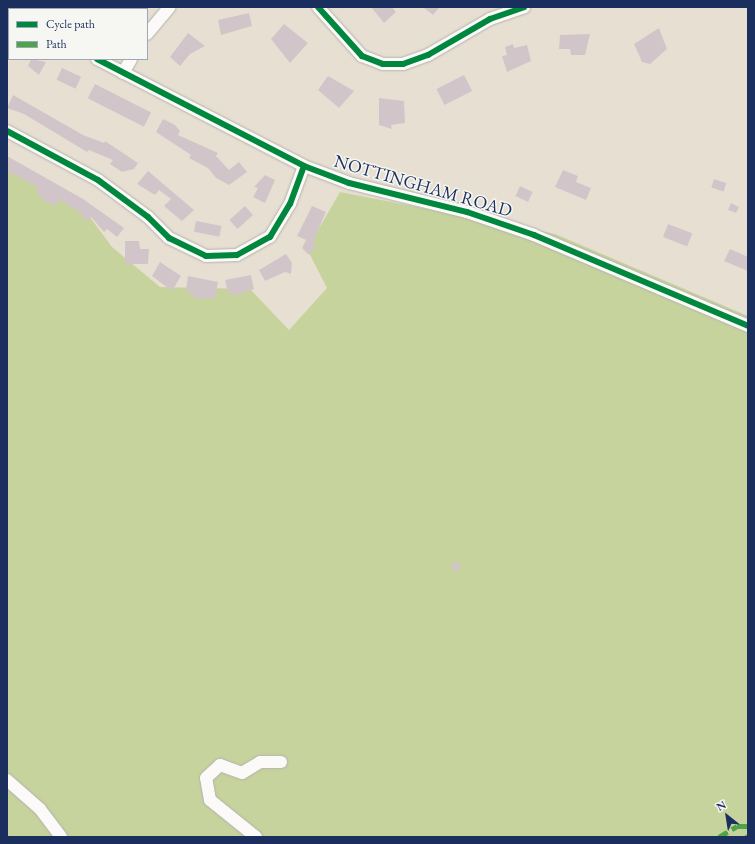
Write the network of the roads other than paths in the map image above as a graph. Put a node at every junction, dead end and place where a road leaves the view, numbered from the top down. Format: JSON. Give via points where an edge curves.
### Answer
{"nodes":[{"id":1,"x":170,"y":7,"type":"edge"},
{"id":2,"x":318,"y":7,"type":"edge"},
{"id":3,"x":524,"y":7,"type":"edge"},
{"id":4,"x":148,"y":33,"type":"edge"},
{"id":5,"x":99,"y":60,"type":"edge"},
{"id":6,"x":130,"y":60,"type":"edge"},
{"id":7,"x":123,"y":73,"type":"junction"},
{"id":8,"x":7,"y":131,"type":"edge"},
{"id":9,"x":304,"y":166,"type":"junction"},
{"id":10,"x":748,"y":326,"type":"edge"},
{"id":11,"x":281,"y":762,"type":"dead end"},
{"id":12,"x":7,"y":780,"type":"edge"},
{"id":13,"x":61,"y":837,"type":"edge"},
{"id":14,"x":256,"y":837,"type":"edge"}],
"edges":[{"from":1,"to":4,"type":"street"},
{"from":2,"to":3,"type":"street","via":[[362,56],[383,64],[403,64],[428,55],[490,19]]},
{"from":5,"to":7,"type":"street","name":"NOTTINGHAM ROAD"},
{"from":6,"to":7,"type":"street"},
{"from":7,"to":9,"type":"street","name":"NOTTINGHAM ROAD"},
{"from":8,"to":9,"type":"street","via":[[98,180],[148,217],[169,238],[206,256],[237,255],[270,237],[290,204]]},
{"from":9,"to":10,"type":"street","name":"NOTTINGHAM ROAD","via":[[349,183],[467,212],[534,235]]},
{"from":11,"to":14,"type":"street","via":[[260,762],[242,773],[220,764],[206,778],[210,800]]},
{"from":12,"to":13,"type":"street","via":[[40,809]]}]}
